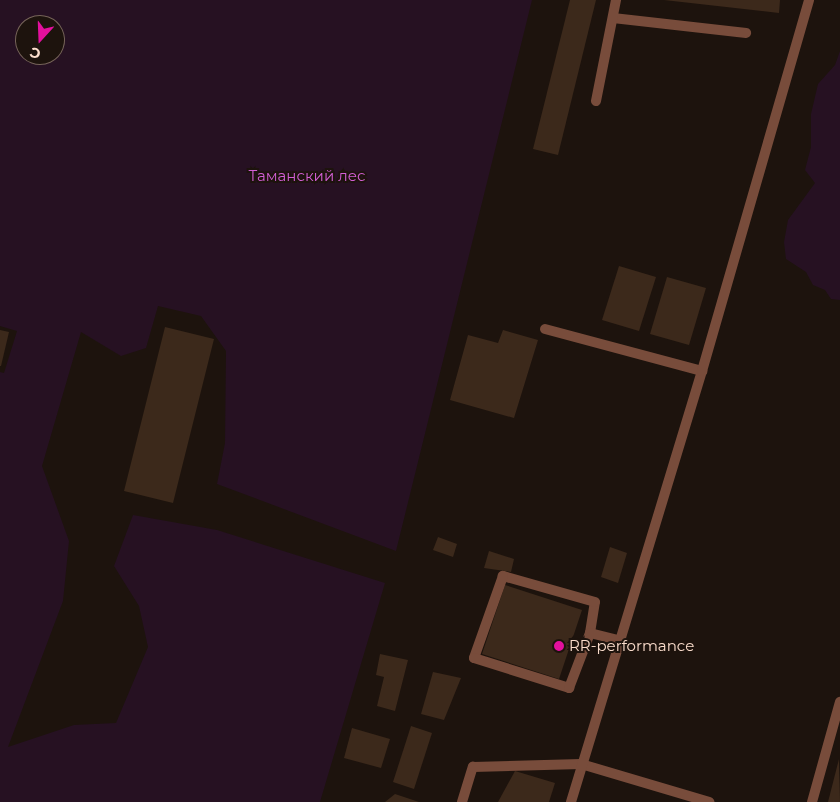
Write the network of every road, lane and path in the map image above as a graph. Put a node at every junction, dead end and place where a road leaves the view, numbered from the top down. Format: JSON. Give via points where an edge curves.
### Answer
{"nodes":[{"id":1,"x":616,"y":0,"type":"edge"},
{"id":2,"x":809,"y":0,"type":"edge"},
{"id":3,"x":613,"y":18,"type":"junction"},
{"id":4,"x":746,"y":33,"type":"dead end"},
{"id":5,"x":596,"y":101,"type":"dead end"},
{"id":6,"x":545,"y":329,"type":"dead end"},
{"id":7,"x":702,"y":371,"type":"junction"},
{"id":8,"x":590,"y":634,"type":"junction"},
{"id":9,"x":619,"y":640,"type":"junction"},
{"id":10,"x":840,"y":702,"type":"edge"},
{"id":11,"x":581,"y":764,"type":"junction"},
{"id":12,"x":462,"y":802,"type":"edge"},
{"id":13,"x":570,"y":802,"type":"edge"},
{"id":14,"x":709,"y":802,"type":"edge"},
{"id":15,"x":812,"y":802,"type":"edge"}],
"edges":[{"from":1,"to":3,"type":"street"},
{"from":2,"to":7,"type":"street"},
{"from":3,"to":4,"type":"street"},
{"from":3,"to":5,"type":"street"},
{"from":6,"to":7,"type":"street"},
{"from":7,"to":9,"type":"street"},
{"from":8,"to":8,"type":"street","via":[[595,602],[503,576],[474,658],[569,688]]},
{"from":8,"to":9,"type":"street"},
{"from":9,"to":11,"type":"street"},
{"from":10,"to":15,"type":"street"},
{"from":11,"to":12,"type":"street","via":[[473,767]]},
{"from":11,"to":13,"type":"street"},
{"from":11,"to":14,"type":"street"}]}
